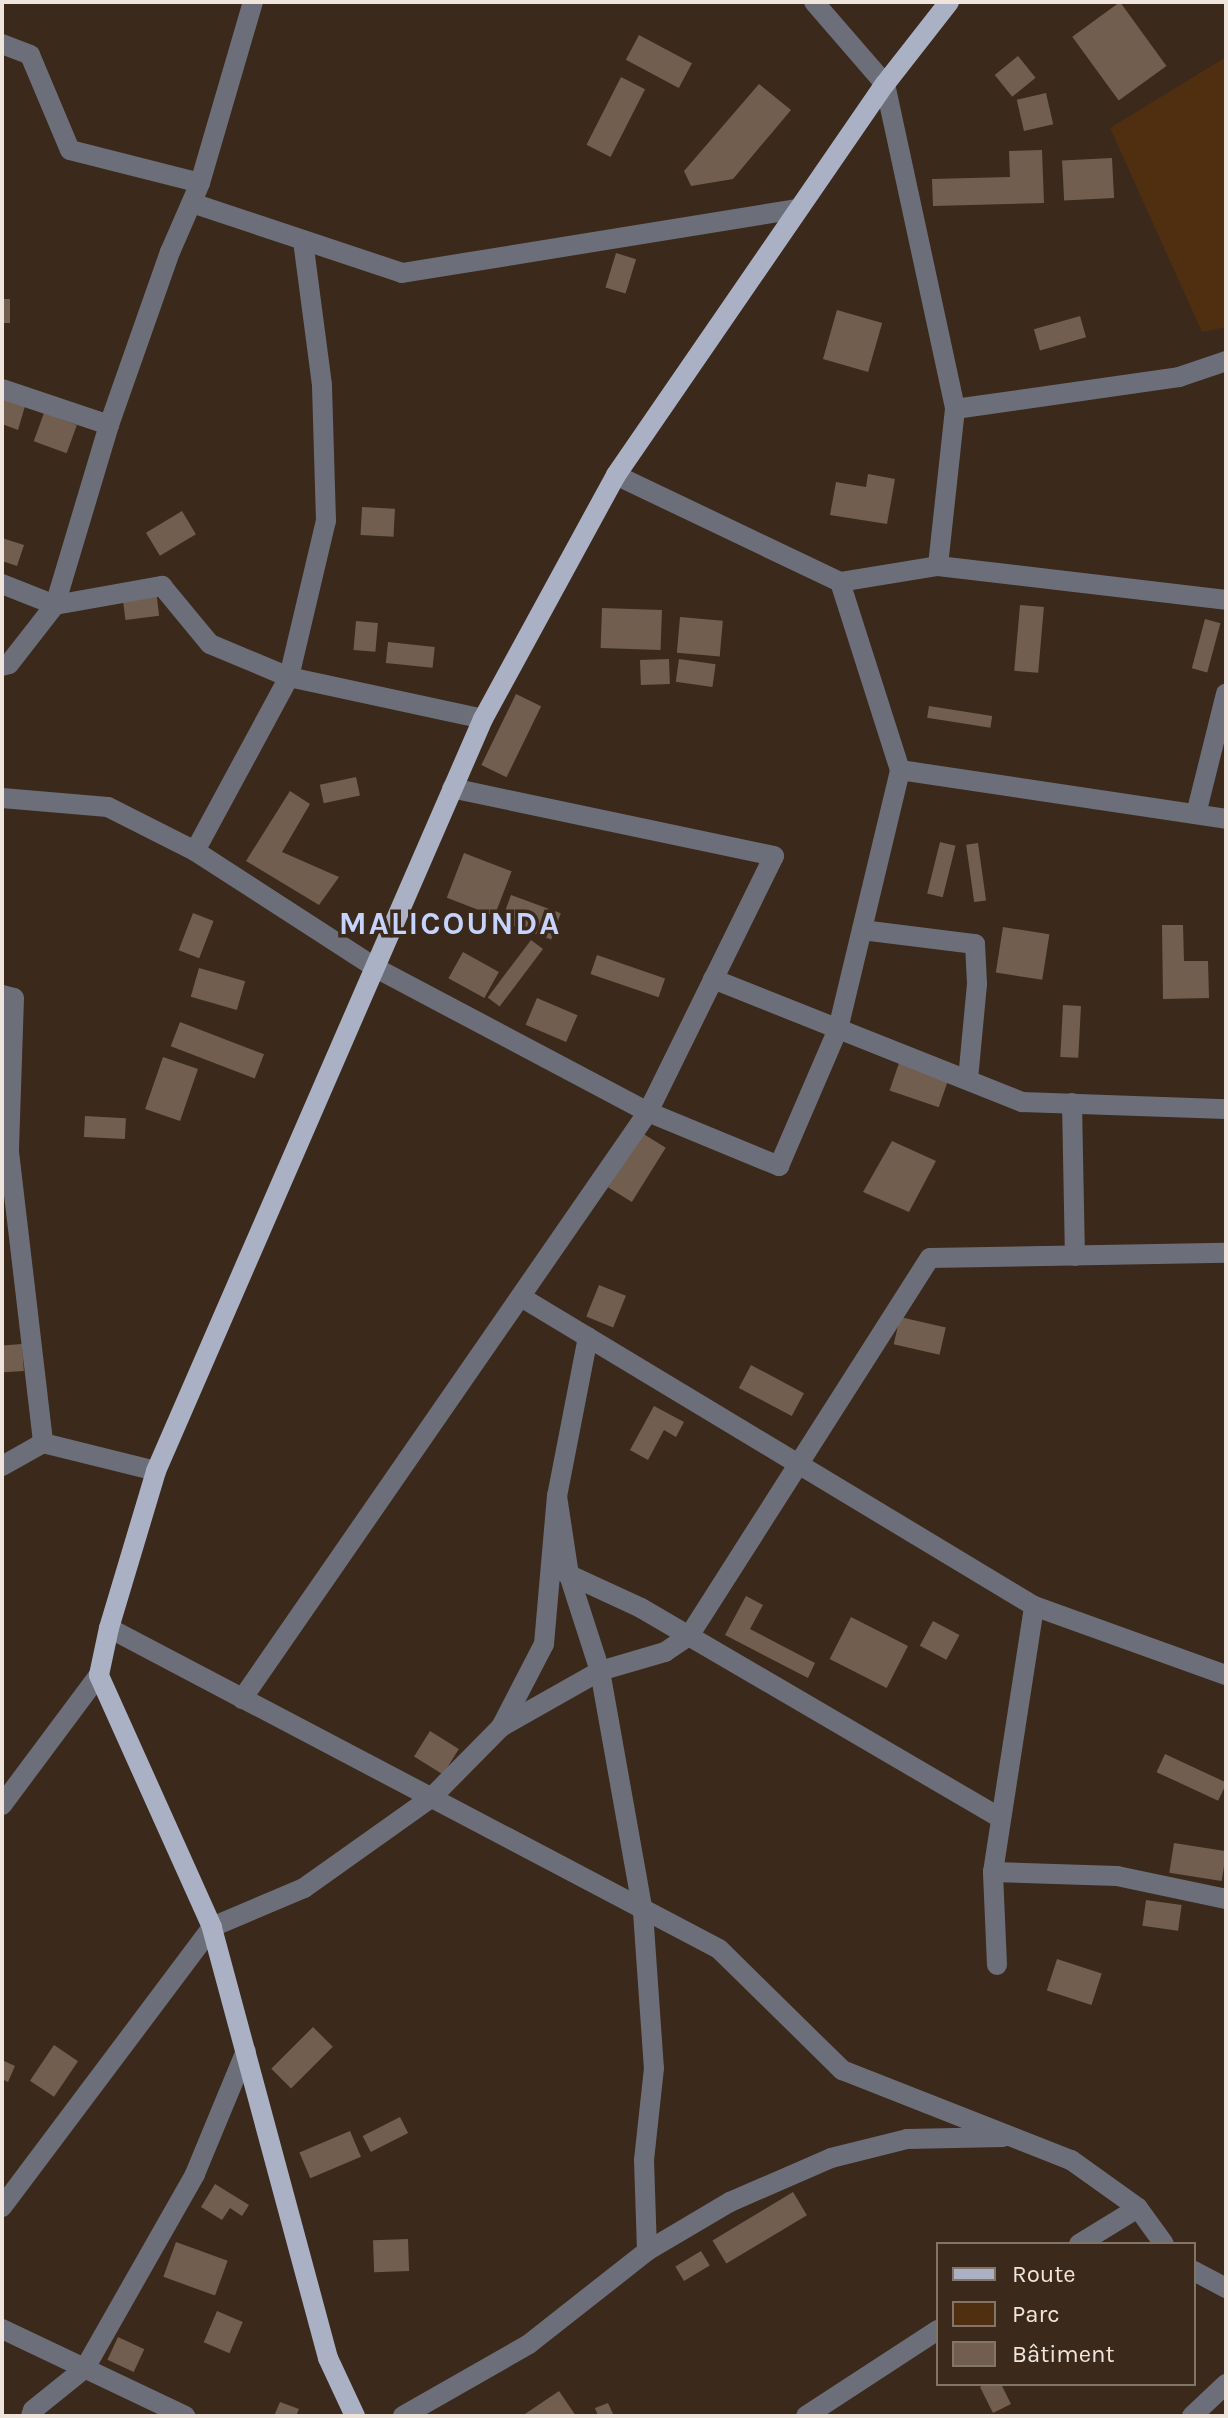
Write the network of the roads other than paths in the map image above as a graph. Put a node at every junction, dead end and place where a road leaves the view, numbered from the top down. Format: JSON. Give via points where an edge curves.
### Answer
{"nodes":[{"id":1,"x":253,"y":2,"type":"edge"},
{"id":2,"x":814,"y":2,"type":"edge"},
{"id":3,"x":949,"y":2,"type":"edge"},
{"id":4,"x":2,"y":44,"type":"edge"},
{"id":5,"x":885,"y":84,"type":"junction"},
{"id":6,"x":196,"y":193,"type":"junction"},
{"id":7,"x":798,"y":209,"type":"junction"},
{"id":8,"x":303,"y":240,"type":"junction"},
{"id":9,"x":1226,"y":361,"type":"edge"},
{"id":10,"x":2,"y":389,"type":"edge"},
{"id":11,"x":955,"y":409,"type":"junction"},
{"id":12,"x":109,"y":425,"type":"junction"},
{"id":13,"x":616,"y":475,"type":"junction"},
{"id":14,"x":938,"y":566,"type":"junction"},
{"id":15,"x":840,"y":582,"type":"junction"},
{"id":16,"x":2,"y":584,"type":"edge"},
{"id":17,"x":1226,"y":600,"type":"edge"},
{"id":18,"x":55,"y":605,"type":"junction"},
{"id":19,"x":2,"y":666,"type":"edge"},
{"id":20,"x":289,"y":677,"type":"junction"},
{"id":21,"x":1226,"y":694,"type":"edge"},
{"id":22,"x":483,"y":719,"type":"junction"},
{"id":23,"x":900,"y":770,"type":"junction"},
{"id":24,"x":452,"y":788,"type":"junction"},
{"id":25,"x":2,"y":798,"type":"edge"},
{"id":26,"x":1196,"y":814,"type":"junction"},
{"id":27,"x":1226,"y":819,"type":"edge"},
{"id":28,"x":195,"y":851,"type":"junction"},
{"id":29,"x":862,"y":930,"type":"junction"},
{"id":30,"x":374,"y":967,"type":"junction"},
{"id":31,"x":713,"y":979,"type":"junction"},
{"id":32,"x":2,"y":995,"type":"edge"},
{"id":33,"x":838,"y":1029,"type":"junction"},
{"id":34,"x":968,"y":1080,"type":"junction"},
{"id":35,"x":1072,"y":1103,"type":"junction"},
{"id":36,"x":1226,"y":1109,"type":"edge"},
{"id":37,"x":648,"y":1112,"type":"junction"},
{"id":38,"x":1226,"y":1253,"type":"edge"},
{"id":39,"x":1075,"y":1256,"type":"junction"},
{"id":40,"x":521,"y":1297,"type":"junction"},
{"id":41,"x":588,"y":1337,"type":"junction"},
{"id":42,"x":43,"y":1443,"type":"junction"},
{"id":43,"x":796,"y":1463,"type":"junction"},
{"id":44,"x":2,"y":1466,"type":"edge"},
{"id":45,"x":156,"y":1471,"type":"junction"},
{"id":46,"x":557,"y":1496,"type":"junction"},
{"id":47,"x":550,"y":1564,"type":"junction"},
{"id":48,"x":569,"y":1575,"type":"junction"},
{"id":49,"x":1034,"y":1606,"type":"junction"},
{"id":50,"x":109,"y":1628,"type":"junction"},
{"id":51,"x":689,"y":1636,"type":"junction"},
{"id":52,"x":600,"y":1671,"type":"junction"},
{"id":53,"x":99,"y":1675,"type":"junction"},
{"id":54,"x":1226,"y":1675,"type":"edge"},
{"id":55,"x":242,"y":1699,"type":"junction"},
{"id":56,"x":501,"y":1727,"type":"junction"},
{"id":57,"x":432,"y":1797,"type":"junction"},
{"id":58,"x":2,"y":1805,"type":"edge"},
{"id":59,"x":1001,"y":1818,"type":"junction"},
{"id":60,"x":993,"y":1872,"type":"junction"},
{"id":61,"x":1226,"y":1899,"type":"edge"},
{"id":62,"x":643,"y":1912,"type":"junction"},
{"id":63,"x":212,"y":1927,"type":"junction"},
{"id":64,"x":997,"y":1965,"type":"dead end"},
{"id":65,"x":246,"y":2051,"type":"junction"},
{"id":66,"x":1012,"y":2137,"type":"junction"},
{"id":67,"x":2,"y":2207,"type":"edge"},
{"id":68,"x":1138,"y":2208,"type":"junction"},
{"id":69,"x":1082,"y":2242,"type":"edge"},
{"id":70,"x":1163,"y":2242,"type":"edge"},
{"id":71,"x":647,"y":2251,"type":"junction"},
{"id":72,"x":1196,"y":2272,"type":"edge"},
{"id":73,"x":1226,"y":2288,"type":"edge"},
{"id":74,"x":2,"y":2329,"type":"edge"},
{"id":75,"x":936,"y":2331,"type":"edge"},
{"id":76,"x":85,"y":2368,"type":"junction"},
{"id":77,"x":1226,"y":2384,"type":"edge"},
{"id":78,"x":31,"y":2416,"type":"edge"},
{"id":79,"x":185,"y":2416,"type":"edge"},
{"id":80,"x":355,"y":2416,"type":"edge"},
{"id":81,"x":403,"y":2416,"type":"edge"},
{"id":82,"x":806,"y":2416,"type":"edge"},
{"id":83,"x":1192,"y":2416,"type":"edge"}],
"edges":[{"from":1,"to":6,"type":"street"},
{"from":2,"to":5,"type":"street"},
{"from":3,"to":5,"type":"main road"},
{"from":4,"to":6,"type":"street","via":[[30,55],[70,150]]},
{"from":5,"to":7,"type":"main road"},
{"from":5,"to":11,"type":"street"},
{"from":6,"to":8,"type":"street"},
{"from":6,"to":12,"type":"street"},
{"from":7,"to":8,"type":"street","via":[[402,273]]},
{"from":7,"to":13,"type":"main road"},
{"from":8,"to":20,"type":"street","via":[[322,385],[326,521]]},
{"from":9,"to":11,"type":"street","via":[[1179,377]]},
{"from":10,"to":12,"type":"street"},
{"from":11,"to":14,"type":"street"},
{"from":12,"to":18,"type":"street"},
{"from":13,"to":15,"type":"street"},
{"from":13,"to":22,"type":"main road"},
{"from":14,"to":15,"type":"street"},
{"from":14,"to":17,"type":"street"},
{"from":15,"to":23,"type":"street"},
{"from":16,"to":18,"type":"street"},
{"from":18,"to":19,"type":"street"},
{"from":18,"to":20,"type":"street","via":[[162,586],[210,644]]},
{"from":20,"to":22,"type":"street"},
{"from":20,"to":28,"type":"street"},
{"from":21,"to":26,"type":"street"},
{"from":22,"to":24,"type":"main road"},
{"from":23,"to":26,"type":"street"},
{"from":23,"to":29,"type":"street"},
{"from":24,"to":30,"type":"main road"},
{"from":24,"to":31,"type":"street","via":[[774,856]]},
{"from":25,"to":28,"type":"street","via":[[108,807]]},
{"from":26,"to":27,"type":"street"},
{"from":28,"to":30,"type":"street"},
{"from":29,"to":33,"type":"street"},
{"from":29,"to":34,"type":"street","via":[[975,944],[977,984]]},
{"from":30,"to":37,"type":"street"},
{"from":30,"to":45,"type":"main road"},
{"from":31,"to":33,"type":"street"},
{"from":31,"to":37,"type":"street"},
{"from":32,"to":42,"type":"street","via":[[14,998],[9,1152]]},
{"from":33,"to":34,"type":"street"},
{"from":33,"to":37,"type":"street","via":[[779,1166]]},
{"from":34,"to":35,"type":"street","via":[[1022,1102]]},
{"from":35,"to":36,"type":"street"},
{"from":35,"to":39,"type":"street"},
{"from":37,"to":40,"type":"street"},
{"from":38,"to":39,"type":"street"},
{"from":39,"to":43,"type":"street","via":[[930,1258]]},
{"from":40,"to":41,"type":"street"},
{"from":40,"to":55,"type":"street"},
{"from":41,"to":43,"type":"street"},
{"from":41,"to":46,"type":"street"},
{"from":42,"to":44,"type":"street"},
{"from":42,"to":45,"type":"street"},
{"from":43,"to":49,"type":"street"},
{"from":43,"to":51,"type":"street"},
{"from":45,"to":50,"type":"main road"},
{"from":46,"to":47,"type":"street"},
{"from":46,"to":48,"type":"street"},
{"from":47,"to":48,"type":"street"},
{"from":47,"to":56,"type":"street","via":[[544,1644]]},
{"from":48,"to":51,"type":"street"},
{"from":48,"to":52,"type":"street"},
{"from":49,"to":54,"type":"street"},
{"from":49,"to":59,"type":"street"},
{"from":50,"to":53,"type":"main road"},
{"from":50,"to":55,"type":"street"},
{"from":51,"to":52,"type":"street","via":[[665,1652]]},
{"from":51,"to":59,"type":"street"},
{"from":52,"to":56,"type":"street"},
{"from":52,"to":62,"type":"street"},
{"from":53,"to":58,"type":"street"},
{"from":53,"to":63,"type":"main road"},
{"from":55,"to":57,"type":"street"},
{"from":56,"to":57,"type":"street"},
{"from":57,"to":62,"type":"street"},
{"from":57,"to":63,"type":"street","via":[[304,1888]]},
{"from":59,"to":60,"type":"street"},
{"from":60,"to":61,"type":"street","via":[[1117,1876]]},
{"from":60,"to":64,"type":"street"},
{"from":62,"to":66,"type":"street","via":[[719,1949],[842,2070]]},
{"from":62,"to":71,"type":"street","via":[[654,2068],[644,2160]]},
{"from":63,"to":65,"type":"main road"},
{"from":63,"to":67,"type":"street"},
{"from":65,"to":76,"type":"street","via":[[195,2174]]},
{"from":65,"to":80,"type":"main road","via":[[328,2358]]},
{"from":66,"to":68,"type":"street","via":[[1071,2160]]},
{"from":66,"to":71,"type":"street","via":[[907,2139],[831,2158],[730,2202]]},
{"from":68,"to":69,"type":"street"},
{"from":68,"to":70,"type":"street"},
{"from":71,"to":81,"type":"street","via":[[529,2344]]},
{"from":72,"to":73,"type":"street"},
{"from":74,"to":76,"type":"street"},
{"from":75,"to":82,"type":"street"},
{"from":76,"to":78,"type":"street"},
{"from":76,"to":79,"type":"street"},
{"from":77,"to":83,"type":"street"}]}
